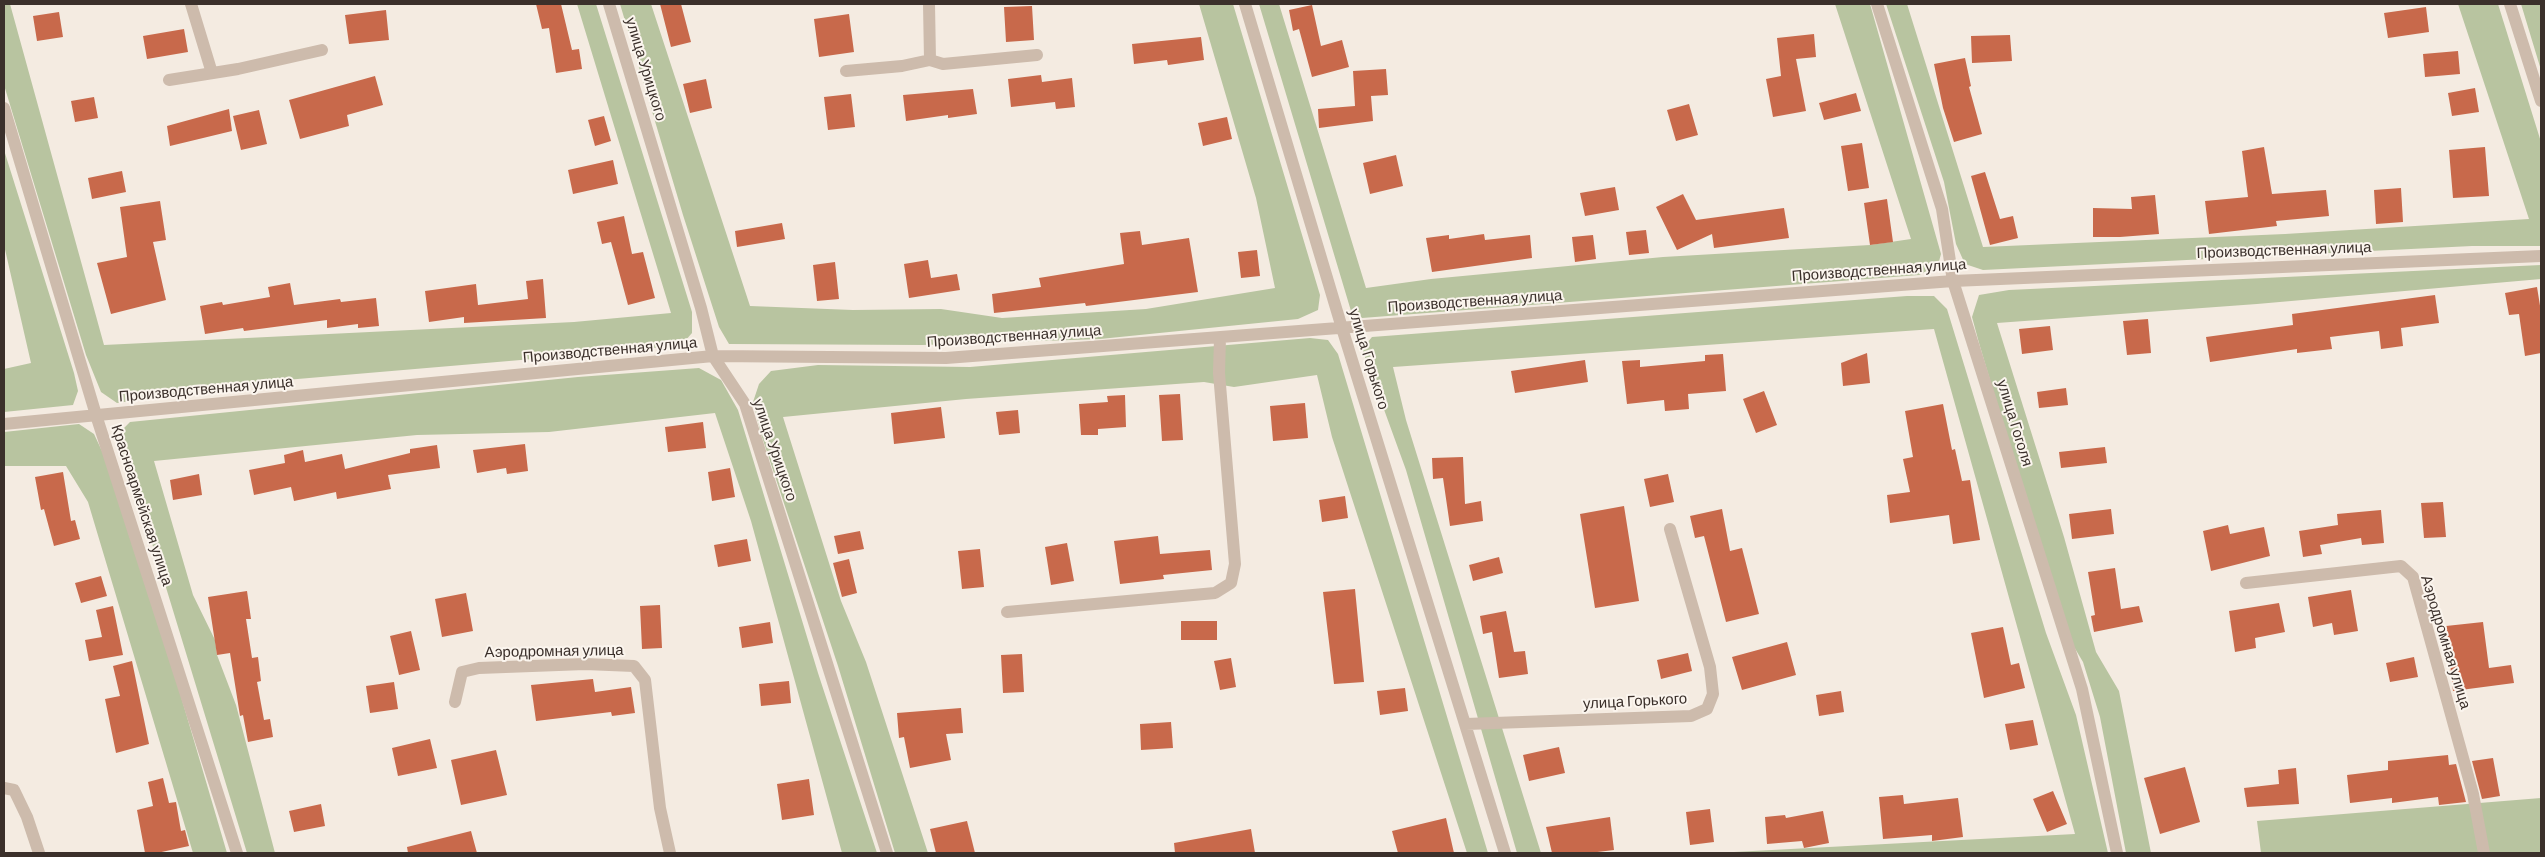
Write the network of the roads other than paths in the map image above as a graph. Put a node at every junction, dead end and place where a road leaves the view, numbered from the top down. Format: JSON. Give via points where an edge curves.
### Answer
{"nodes":[{"id":1,"x":191,"y":4,"type":"edge"},
{"id":2,"x":609,"y":4,"type":"edge"},
{"id":3,"x":929,"y":4,"type":"edge"},
{"id":4,"x":1245,"y":4,"type":"edge"},
{"id":5,"x":1877,"y":4,"type":"edge"},
{"id":6,"x":2510,"y":4,"type":"edge"},
{"id":7,"x":322,"y":50,"type":"dead end"},
{"id":8,"x":1036,"y":56,"type":"dead end"},
{"id":9,"x":930,"y":60,"type":"junction"},
{"id":10,"x":846,"y":71,"type":"dead end"},
{"id":11,"x":212,"y":72,"type":"junction"},
{"id":12,"x":169,"y":80,"type":"dead end"},
{"id":13,"x":2541,"y":101,"type":"edge"},
{"id":14,"x":4,"y":108,"type":"edge"},
{"id":15,"x":2541,"y":256,"type":"edge"},
{"id":16,"x":1954,"y":280,"type":"junction"},
{"id":17,"x":1342,"y":328,"type":"junction"},
{"id":18,"x":1220,"y":338,"type":"junction"},
{"id":19,"x":714,"y":356,"type":"junction"},
{"id":20,"x":96,"y":416,"type":"junction"},
{"id":21,"x":4,"y":424,"type":"edge"},
{"id":22,"x":1670,"y":529,"type":"dead end"},
{"id":23,"x":2246,"y":583,"type":"dead end"},
{"id":24,"x":1007,"y":612,"type":"dead end"},
{"id":25,"x":455,"y":702,"type":"dead end"},
{"id":26,"x":1466,"y":724,"type":"junction"},
{"id":27,"x":4,"y":788,"type":"edge"},
{"id":28,"x":39,"y":853,"type":"edge"},
{"id":29,"x":237,"y":853,"type":"edge"},
{"id":30,"x":670,"y":853,"type":"edge"},
{"id":31,"x":886,"y":853,"type":"edge"},
{"id":32,"x":1505,"y":853,"type":"edge"},
{"id":33,"x":2117,"y":853,"type":"edge"},
{"id":34,"x":2484,"y":853,"type":"edge"}],
"edges":[{"from":1,"to":11,"type":"street"},
{"from":2,"to":19,"type":"street","name":"улица Урицкого"},
{"from":3,"to":9,"type":"street"},
{"from":4,"to":17,"type":"street","name":"улица Горького"},
{"from":5,"to":16,"type":"street","name":"улица Гоголя","via":[[1942,209]]},
{"from":6,"to":13,"type":"street"},
{"from":7,"to":11,"type":"street"},
{"from":8,"to":9,"type":"street","via":[[943,64]]},
{"from":9,"to":10,"type":"street"},
{"from":11,"to":12,"type":"street"},
{"from":14,"to":20,"type":"street","name":"Красноармейская улица"},
{"from":15,"to":16,"type":"street","name":"Производственная улица"},
{"from":16,"to":17,"type":"street","name":"Производственная улица"},
{"from":16,"to":33,"type":"street","name":"улица Гоголя","via":[[2082,689]]},
{"from":17,"to":18,"type":"street","name":"Производственная улица"},
{"from":17,"to":26,"type":"street","name":"улица Горького"},
{"from":18,"to":19,"type":"street","name":"Производственная улица","via":[[946,358]]},
{"from":18,"to":24,"type":"street","via":[[1219,373],[1235,564],[1231,583],[1216,594]]},
{"from":19,"to":20,"type":"street","name":"Производственная улица"},
{"from":19,"to":31,"type":"street","name":"улица Урицкого","via":[[745,404]]},
{"from":20,"to":21,"type":"street","name":"Производственная улица"},
{"from":20,"to":29,"type":"street","name":"Красноармейская улица"},
{"from":22,"to":26,"type":"street","name":"улица Горького","via":[[1710,667],[1713,694],[1707,709],[1691,716]]},
{"from":23,"to":34,"type":"street","name":"Аэродромная улица","via":[[2401,566],[2413,577],[2473,794]]},
{"from":25,"to":30,"type":"street","name":"Аэродромная улица","via":[[462,672],[479,668],[585,664],[634,666],[645,680],[660,808]]},
{"from":26,"to":32,"type":"street","name":"улица Горького"},
{"from":27,"to":28,"type":"street","via":[[14,790]]}]}
